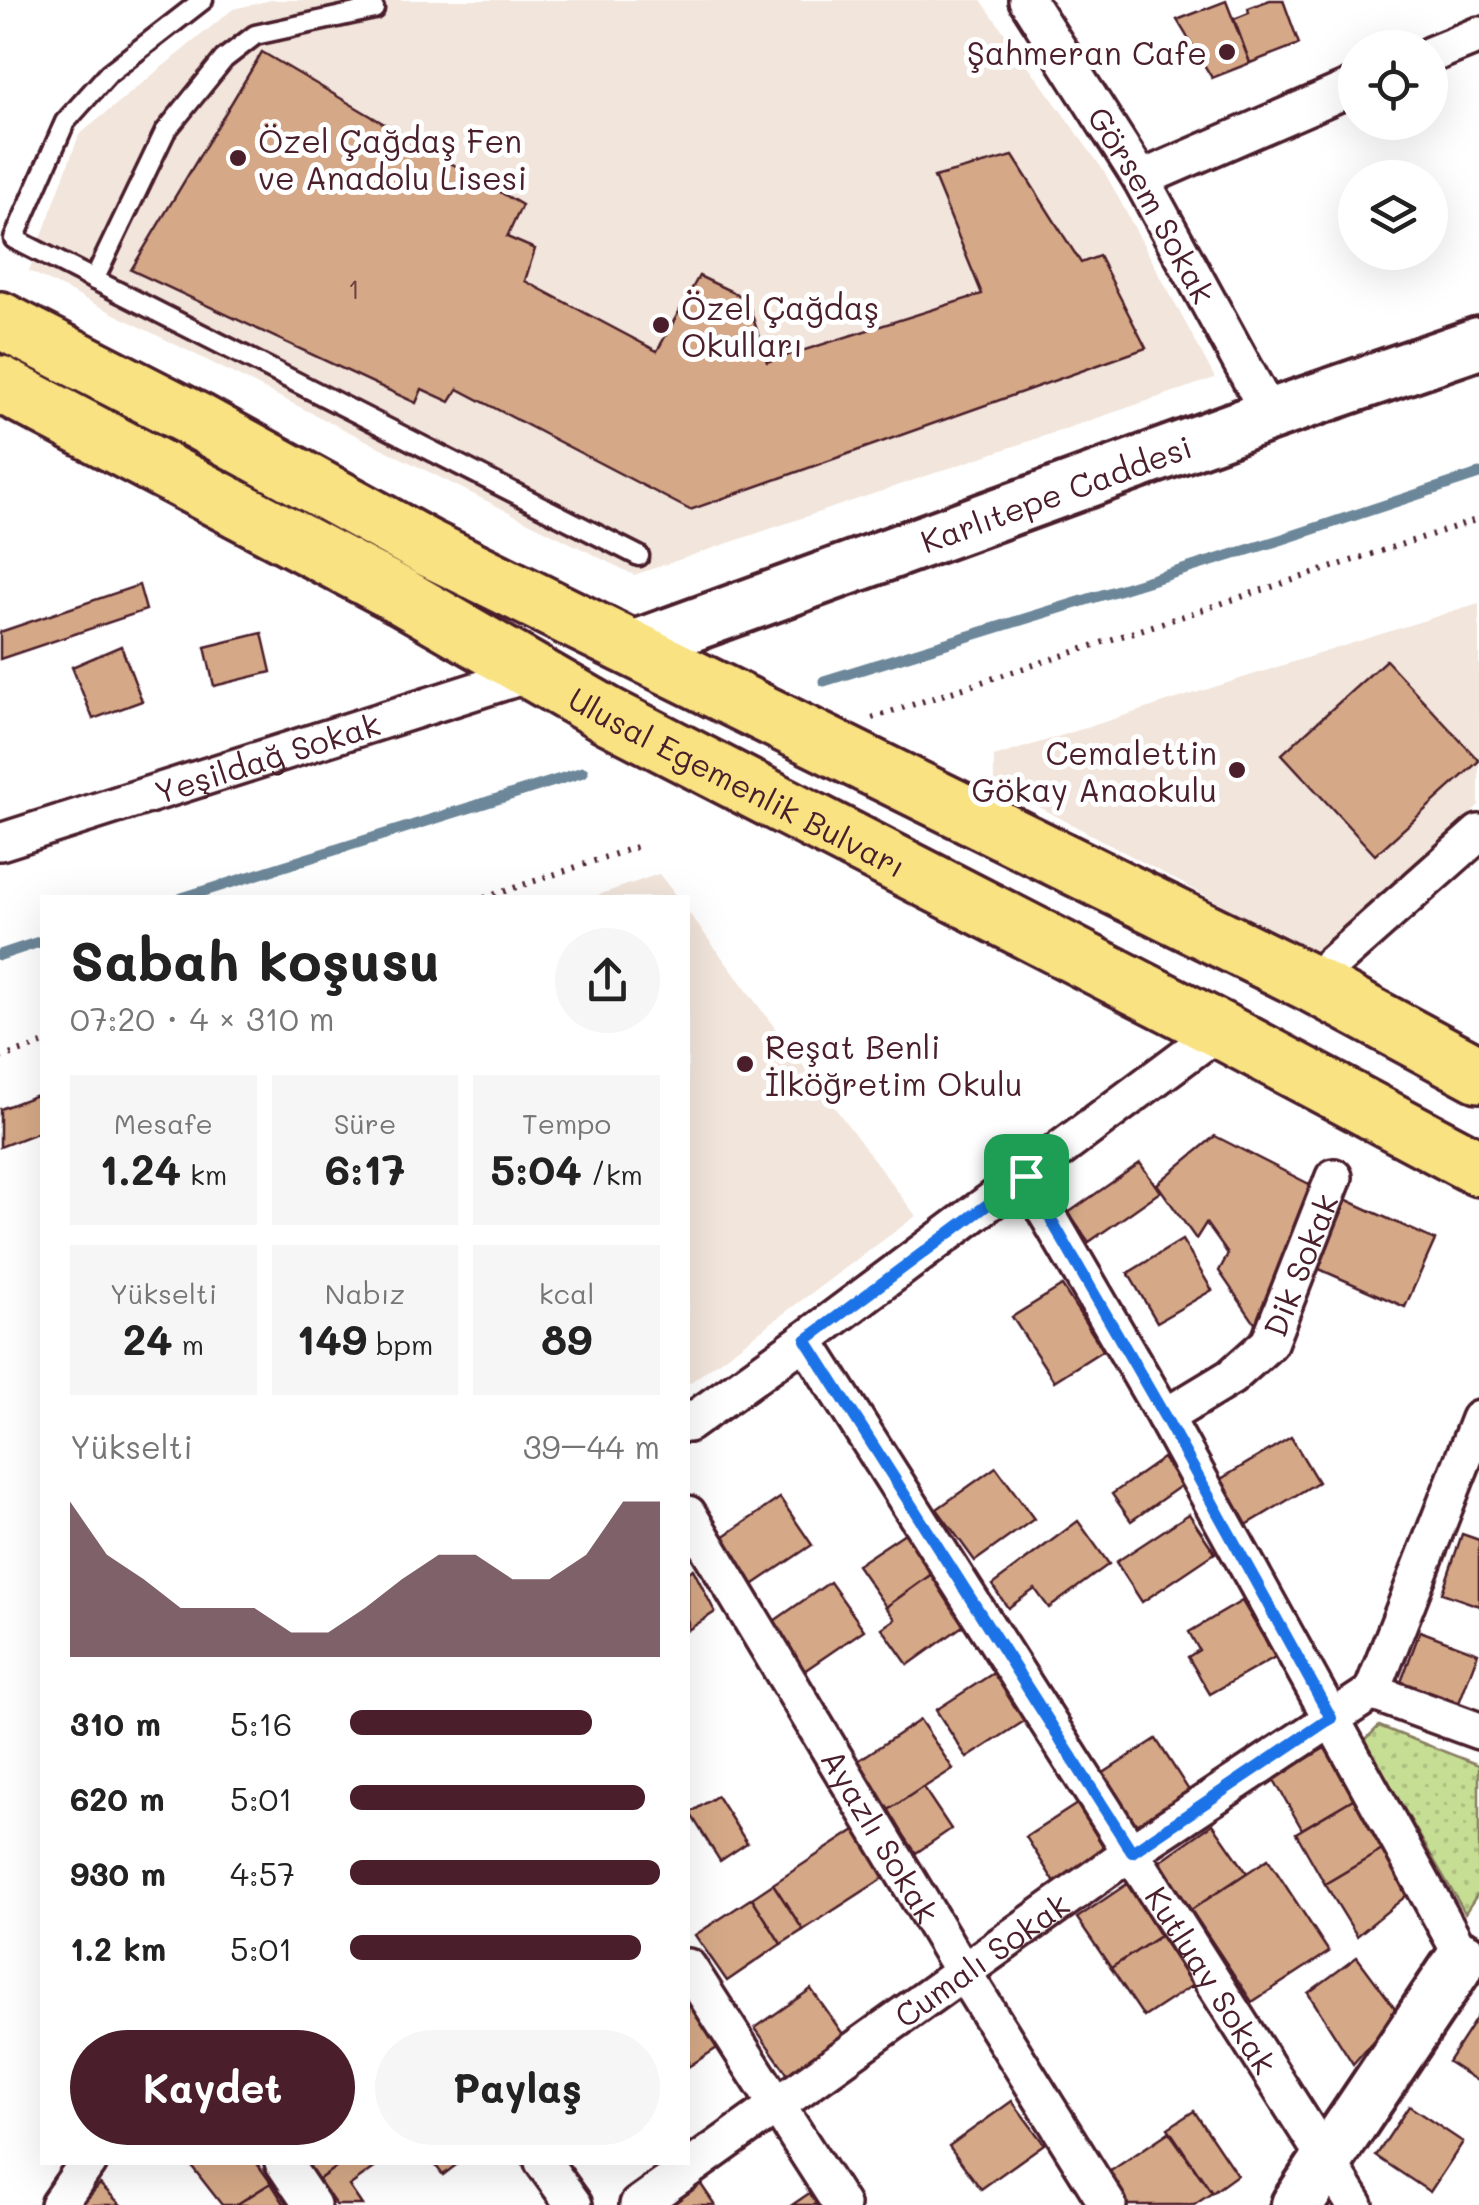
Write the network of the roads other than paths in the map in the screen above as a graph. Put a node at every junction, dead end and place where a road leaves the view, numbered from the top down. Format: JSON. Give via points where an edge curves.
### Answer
{"nodes":[{"id":1,"x":203,"y":0,"type":"edge"},
{"id":2,"x":1028,"y":0,"type":"edge"},
{"id":3,"x":374,"y":9,"type":"dead end"},
{"id":4,"x":1479,"y":35,"type":"edge"},
{"id":5,"x":1448,"y":48,"type":"edge"},
{"id":6,"x":1338,"y":93,"type":"edge"},
{"id":7,"x":1142,"y":179,"type":"junction"},
{"id":8,"x":94,"y":280,"type":"junction"},
{"id":9,"x":0,"y":320,"type":"edge"},
{"id":10,"x":1479,"y":343,"type":"edge"},
{"id":11,"x":0,"y":384,"type":"edge"},
{"id":12,"x":1270,"y":415,"type":"junction"},
{"id":13,"x":640,"y":556,"type":"dead end"},
{"id":14,"x":633,"y":647,"type":"junction"},
{"id":15,"x":535,"y":672,"type":"junction"},
{"id":16,"x":1479,"y":832,"type":"edge"},
{"id":17,"x":0,"y":842,"type":"edge"},
{"id":18,"x":1310,"y":982,"type":"junction"},
{"id":19,"x":1220,"y":1030,"type":"junction"},
{"id":20,"x":1479,"y":1074,"type":"edge"},
{"id":21,"x":1479,"y":1168,"type":"edge"},
{"id":22,"x":1026,"y":1176,"type":"junction"},
{"id":23,"x":1334,"y":1178,"type":"dead end"},
{"id":24,"x":806,"y":1340,"type":"junction"},
{"id":25,"x":1165,"y":1417,"type":"junction"},
{"id":26,"x":1479,"y":1419,"type":"edge"},
{"id":27,"x":690,"y":1423,"type":"edge"},
{"id":28,"x":690,"y":1517,"type":"edge"},
{"id":29,"x":1372,"y":1692,"type":"junction"},
{"id":30,"x":1331,"y":1718,"type":"junction"},
{"id":31,"x":1479,"y":1731,"type":"edge"},
{"id":32,"x":1132,"y":1852,"type":"junction"},
{"id":33,"x":1471,"y":1944,"type":"edge"},
{"id":34,"x":690,"y":1971,"type":"edge"},
{"id":35,"x":964,"y":1972,"type":"junction"},
{"id":36,"x":779,"y":2106,"type":"junction"},
{"id":37,"x":1326,"y":2164,"type":"junction"},
{"id":38,"x":86,"y":2165,"type":"edge"},
{"id":39,"x":285,"y":2165,"type":"edge"},
{"id":40,"x":546,"y":2165,"type":"edge"},
{"id":41,"x":58,"y":2205,"type":"edge"},
{"id":42,"x":312,"y":2205,"type":"edge"},
{"id":43,"x":574,"y":2205,"type":"edge"},
{"id":44,"x":638,"y":2205,"type":"edge"},
{"id":45,"x":841,"y":2205,"type":"edge"},
{"id":46,"x":1108,"y":2205,"type":"edge"},
{"id":47,"x":1298,"y":2205,"type":"edge"},
{"id":48,"x":1355,"y":2205,"type":"edge"}],
"edges":[{"from":1,"to":8,"type":"lane","via":[[109,73],[65,122],[14,239]]},
{"from":2,"to":7,"type":"street","name":"Görsem Sokak"},
{"from":3,"to":8,"type":"lane","via":[[255,35],[224,59],[164,132]]},
{"from":4,"to":5,"type":"street"},
{"from":6,"to":7,"type":"street"},
{"from":7,"to":12,"type":"street","name":"Görsem Sokak"},
{"from":8,"to":13,"type":"lane"},
{"from":9,"to":14,"type":"main road","name":"Ulusal Egemenlik Bulvarı","via":[[426,547]]},
{"from":10,"to":12,"type":"street","name":"Karlıtepe Caddesi"},
{"from":11,"to":15,"type":"main road","name":"Ulusal Egemenlik Bulvarı"},
{"from":12,"to":14,"type":"street","name":"Karlıtepe Caddesi"},
{"from":14,"to":18,"type":"main road","name":"Ulusal Egemenlik Bulvarı"},
{"from":15,"to":17,"type":"street","name":"Yeşildağ Sokak"},
{"from":15,"to":19,"type":"main road","name":"Ulusal Egemenlik Bulvarı"},
{"from":16,"to":18,"type":"street"},
{"from":18,"to":19,"type":"main road"},
{"from":18,"to":20,"type":"main road","name":"Ulusal Egemenlik Bulvarı"},
{"from":19,"to":21,"type":"main road","name":"Ulusal Egemenlik Bulvarı"},
{"from":19,"to":22,"type":"street"},
{"from":22,"to":24,"type":"street"},
{"from":22,"to":25,"type":"street"},
{"from":23,"to":25,"type":"street","name":"Dik Sokak","via":[[1269,1343],[1231,1377]]},
{"from":24,"to":27,"type":"street"},
{"from":24,"to":32,"type":"street","name":"Kutluay Sokak"},
{"from":25,"to":30,"type":"street"},
{"from":26,"to":29,"type":"street"},
{"from":28,"to":35,"type":"street","name":"Ayazlı Sokak"},
{"from":29,"to":30,"type":"street","name":"Cumalı Sokak"},
{"from":29,"to":31,"type":"street"},
{"from":30,"to":32,"type":"street","name":"Cumalı Sokak"},
{"from":30,"to":33,"type":"street"},
{"from":32,"to":35,"type":"street","name":"Cumalı Sokak"},
{"from":32,"to":37,"type":"street","name":"Kutluay Sokak"},
{"from":33,"to":37,"type":"street"},
{"from":34,"to":36,"type":"street"},
{"from":35,"to":36,"type":"street","name":"Cumalı Sokak"},
{"from":35,"to":46,"type":"street","name":"Ayazlı Sokak"},
{"from":36,"to":44,"type":"street","name":"Cumalı Sokak"},
{"from":36,"to":45,"type":"street"},
{"from":37,"to":47,"type":"street"},
{"from":37,"to":48,"type":"street","name":"Kutluay Sokak"},
{"from":38,"to":41,"type":"street"},
{"from":39,"to":42,"type":"street"},
{"from":40,"to":43,"type":"street"}]}
